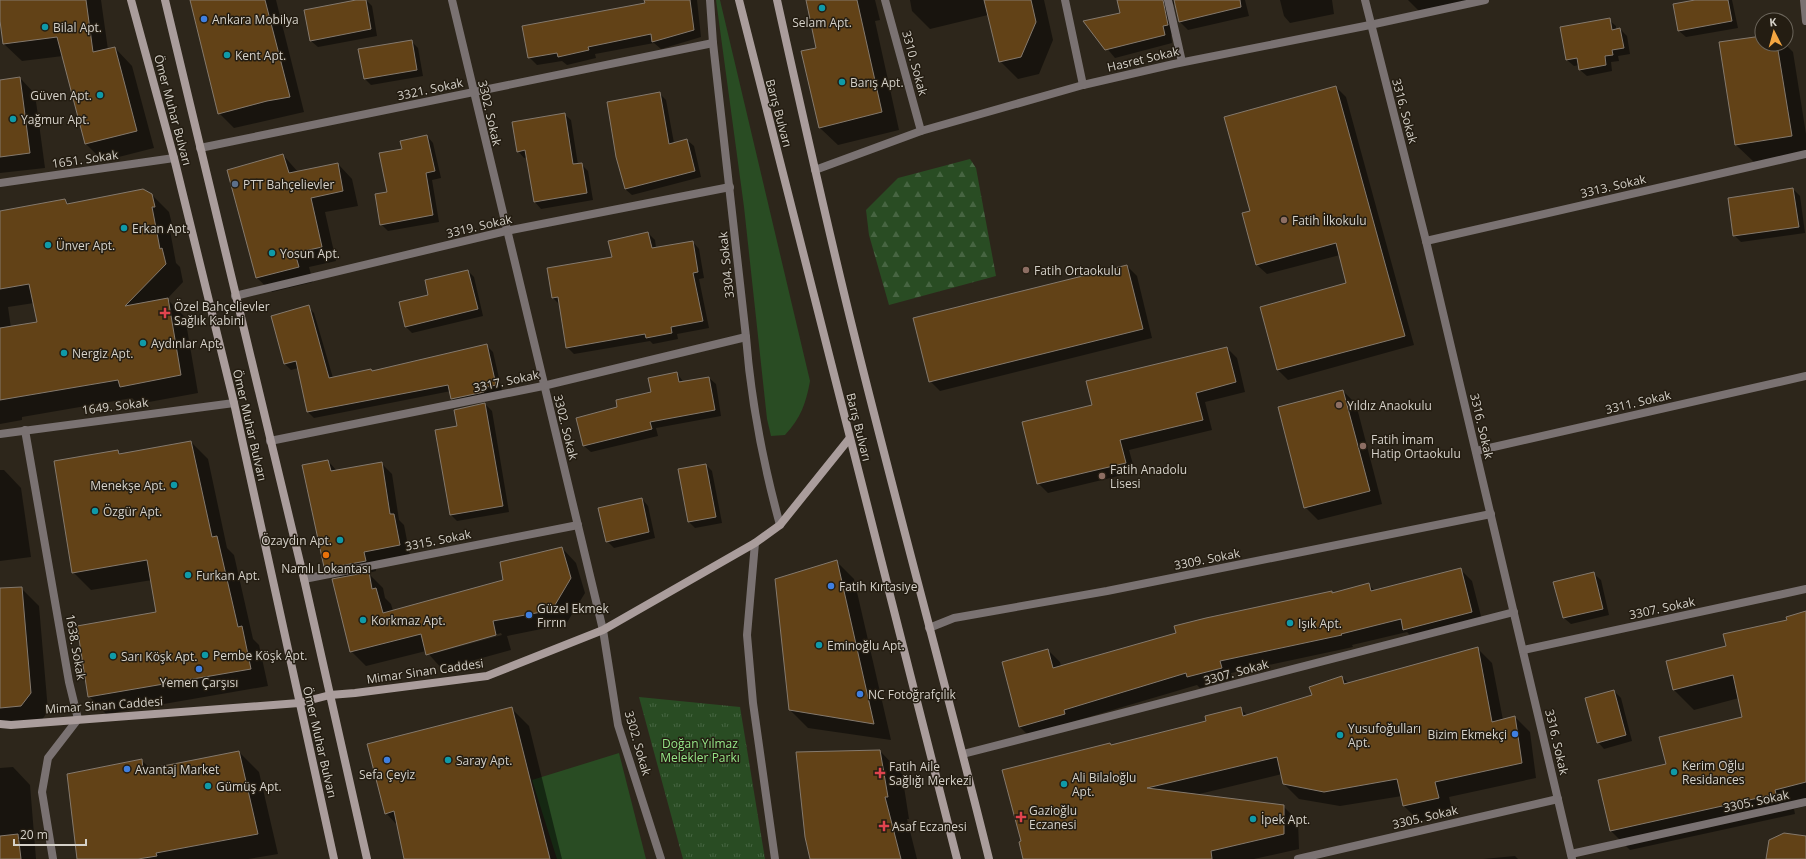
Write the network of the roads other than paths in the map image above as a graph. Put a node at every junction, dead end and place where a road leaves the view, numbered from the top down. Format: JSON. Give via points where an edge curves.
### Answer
{"nodes":[{"id":1,"x":131,"y":0,"type":"edge"},
{"id":2,"x":165,"y":0,"type":"edge"},
{"id":3,"x":452,"y":0,"type":"edge"},
{"id":4,"x":710,"y":0,"type":"edge"},
{"id":5,"x":739,"y":0,"type":"edge"},
{"id":6,"x":777,"y":0,"type":"edge"},
{"id":7,"x":886,"y":0,"type":"edge"},
{"id":8,"x":1065,"y":0,"type":"edge"},
{"id":9,"x":1168,"y":0,"type":"edge"},
{"id":10,"x":1365,"y":0,"type":"edge"},
{"id":11,"x":1485,"y":0,"type":"edge"},
{"id":12,"x":1804,"y":0,"type":"edge"},
{"id":13,"x":1806,"y":21,"type":"edge"},
{"id":14,"x":1370,"y":25,"type":"junction"},
{"id":15,"x":713,"y":43,"type":"junction"},
{"id":16,"x":1182,"y":62,"type":"junction"},
{"id":17,"x":1083,"y":86,"type":"junction"},
{"id":18,"x":473,"y":92,"type":"junction"},
{"id":19,"x":922,"y":132,"type":"junction"},
{"id":20,"x":200,"y":148,"type":"junction"},
{"id":21,"x":1806,"y":154,"type":"edge"},
{"id":22,"x":174,"y":158,"type":"junction"},
{"id":23,"x":815,"y":170,"type":"junction"},
{"id":24,"x":0,"y":183,"type":"edge"},
{"id":25,"x":730,"y":187,"type":"junction"},
{"id":26,"x":506,"y":231,"type":"junction"},
{"id":27,"x":1426,"y":241,"type":"junction"},
{"id":28,"x":235,"y":296,"type":"junction"},
{"id":29,"x":746,"y":337,"type":"junction"},
{"id":30,"x":1806,"y":376,"type":"edge"},
{"id":31,"x":543,"y":386,"type":"junction"},
{"id":32,"x":234,"y":403,"type":"junction"},
{"id":33,"x":25,"y":430,"type":"junction"},
{"id":34,"x":0,"y":434,"type":"edge"},
{"id":35,"x":849,"y":439,"type":"junction"},
{"id":36,"x":270,"y":441,"type":"junction"},
{"id":37,"x":1476,"y":451,"type":"junction"},
{"id":38,"x":1491,"y":514,"type":"junction"},
{"id":39,"x":578,"y":525,"type":"junction"},
{"id":40,"x":780,"y":525,"type":"junction"},
{"id":41,"x":755,"y":544,"type":"junction"},
{"id":42,"x":304,"y":579,"type":"junction"},
{"id":43,"x":1806,"y":589,"type":"edge"},
{"id":44,"x":1514,"y":612,"type":"junction"},
{"id":45,"x":929,"y":628,"type":"junction"},
{"id":46,"x":603,"y":630,"type":"junction"},
{"id":47,"x":1523,"y":650,"type":"junction"},
{"id":48,"x":330,"y":695,"type":"junction"},
{"id":49,"x":299,"y":703,"type":"junction"},
{"id":50,"x":78,"y":719,"type":"junction"},
{"id":51,"x":0,"y":724,"type":"edge"},
{"id":52,"x":963,"y":754,"type":"junction"},
{"id":53,"x":1558,"y":799,"type":"junction"},
{"id":54,"x":1806,"y":802,"type":"edge"},
{"id":55,"x":1571,"y":856,"type":"edge"},
{"id":56,"x":53,"y":859,"type":"edge"},
{"id":57,"x":334,"y":859,"type":"edge"},
{"id":58,"x":367,"y":859,"type":"edge"},
{"id":59,"x":661,"y":859,"type":"edge"},
{"id":60,"x":775,"y":859,"type":"edge"},
{"id":61,"x":957,"y":859,"type":"edge"},
{"id":62,"x":989,"y":859,"type":"edge"},
{"id":63,"x":1298,"y":859,"type":"edge"}],
"edges":[{"from":1,"to":22,"type":"main road","name":"Ömer Muhar Bulvarı"},
{"from":2,"to":20,"type":"main road","name":"Ömer Muhar Bulvarı"},
{"from":3,"to":18,"type":"street","name":"3302. Sokak"},
{"from":4,"to":15,"type":"street","name":"3304. Sokak"},
{"from":5,"to":35,"type":"main road","name":"Barış Bulvarı"},
{"from":6,"to":23,"type":"main road","name":"Barış Bulvarı"},
{"from":7,"to":19,"type":"street","name":"3310. Sokak"},
{"from":8,"to":17,"type":"street"},
{"from":9,"to":16,"type":"street"},
{"from":10,"to":14,"type":"street","name":"3316. Sokak"},
{"from":11,"to":14,"type":"street","name":"Hasret Sokak"},
{"from":12,"to":13,"type":"street"},
{"from":14,"to":16,"type":"street","name":"Hasret Sokak"},
{"from":14,"to":27,"type":"street","name":"3316. Sokak"},
{"from":15,"to":18,"type":"street","name":"3321. Sokak"},
{"from":15,"to":25,"type":"street","name":"3304. Sokak"},
{"from":16,"to":17,"type":"street","name":"Hasret Sokak"},
{"from":17,"to":19,"type":"street","name":"Hasret Sokak"},
{"from":18,"to":20,"type":"street","name":"3321. Sokak"},
{"from":18,"to":26,"type":"street","name":"3302. Sokak"},
{"from":19,"to":23,"type":"street","name":"Hasret Sokak"},
{"from":20,"to":28,"type":"main road","name":"Ömer Muhar Bulvarı"},
{"from":21,"to":27,"type":"street","name":"3313. Sokak"},
{"from":22,"to":24,"type":"street","name":"1651. Sokak"},
{"from":22,"to":32,"type":"main road","name":"Ömer Muhar Bulvarı"},
{"from":23,"to":45,"type":"main road","name":"Barış Bulvarı","via":[[854,336]]},
{"from":25,"to":26,"type":"street","name":"3319. Sokak"},
{"from":25,"to":29,"type":"street","name":"3304. Sokak"},
{"from":26,"to":28,"type":"street","name":"3319. Sokak"},
{"from":26,"to":31,"type":"street","name":"3302. Sokak"},
{"from":27,"to":37,"type":"street","name":"3316. Sokak"},
{"from":28,"to":36,"type":"main road","name":"Ömer Muhar Bulvarı"},
{"from":29,"to":31,"type":"street","name":"3317. Sokak"},
{"from":29,"to":40,"type":"street","name":"3304. Sokak","via":[[749,377],[765,471]]},
{"from":30,"to":37,"type":"street","name":"3311. Sokak"},
{"from":31,"to":36,"type":"street","name":"3317. Sokak"},
{"from":31,"to":39,"type":"street","name":"3302. Sokak"},
{"from":32,"to":33,"type":"street","name":"1649. Sokak"},
{"from":32,"to":49,"type":"main road","name":"Ömer Muhar Bulvarı"},
{"from":33,"to":34,"type":"street","name":"1649. Sokak"},
{"from":33,"to":50,"type":"street","name":"1638. Sokak","via":[[69,682]]},
{"from":35,"to":40,"type":"main road","name":"Mimar Sinan Caddesi"},
{"from":35,"to":61,"type":"main road","name":"Barış Bulvarı"},
{"from":36,"to":42,"type":"main road","name":"Ömer Muhar Bulvarı"},
{"from":37,"to":38,"type":"street","name":"3316. Sokak"},
{"from":38,"to":44,"type":"street","name":"3316. Sokak"},
{"from":38,"to":45,"type":"street","name":"3309. Sokak","via":[[1108,591],[954,618]]},
{"from":39,"to":42,"type":"street","name":"3315. Sokak"},
{"from":39,"to":46,"type":"street","name":"3302. Sokak"},
{"from":40,"to":41,"type":"main road","name":"Mimar Sinan Caddesi"},
{"from":41,"to":46,"type":"main road","name":"Mimar Sinan Caddesi"},
{"from":41,"to":60,"type":"street","via":[[747,634],[753,703]]},
{"from":42,"to":48,"type":"main road","name":"Ömer Muhar Bulvarı"},
{"from":43,"to":47,"type":"street","name":"3307. Sokak"},
{"from":44,"to":47,"type":"street","name":"3316. Sokak"},
{"from":44,"to":52,"type":"street","name":"3307. Sokak"},
{"from":45,"to":52,"type":"main road","name":"Barış Bulvarı"},
{"from":46,"to":48,"type":"main road","name":"Mimar Sinan Caddesi","via":[[487,676]]},
{"from":46,"to":59,"type":"street","name":"3302. Sokak","via":[[618,725]]},
{"from":47,"to":53,"type":"street","name":"3316. Sokak"},
{"from":48,"to":49,"type":"main road","name":"Mimar Sinan Caddesi"},
{"from":48,"to":58,"type":"main road","name":"Ömer Muhar Bulvarı"},
{"from":49,"to":50,"type":"main road","name":"Mimar Sinan Caddesi"},
{"from":49,"to":57,"type":"main road","name":"Ömer Muhar Bulvarı"},
{"from":50,"to":51,"type":"main road","name":"Mimar Sinan Caddesi"},
{"from":50,"to":56,"type":"street","via":[[48,758],[42,792]]},
{"from":52,"to":62,"type":"main road","name":"Barış Bulvarı"},
{"from":53,"to":55,"type":"street","name":"3316. Sokak"},
{"from":53,"to":63,"type":"street","name":"3305. Sokak"},
{"from":54,"to":55,"type":"street","name":"3305. Sokak"}]}
